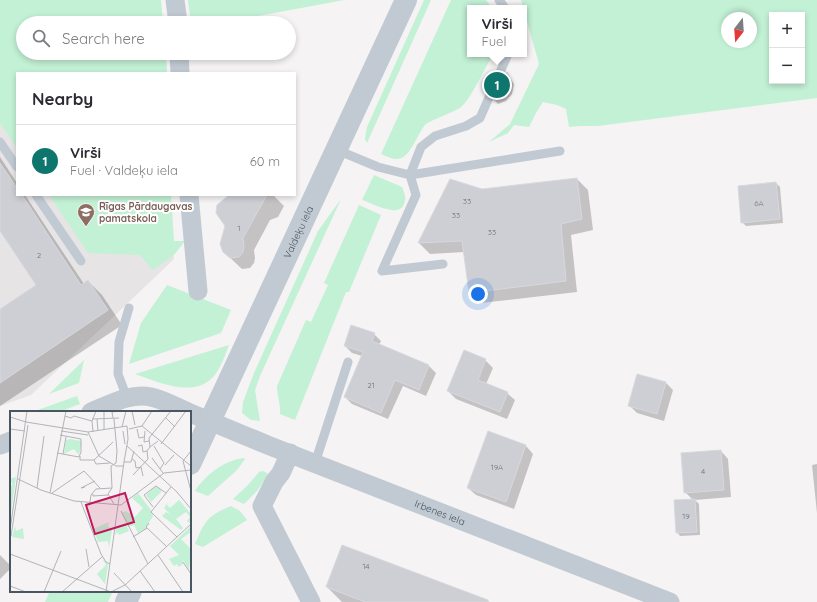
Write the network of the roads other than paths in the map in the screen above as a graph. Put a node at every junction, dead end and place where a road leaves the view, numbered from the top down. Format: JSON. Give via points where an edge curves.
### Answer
{"nodes":[{"id":1,"x":175,"y":0,"type":"edge"},
{"id":2,"x":406,"y":0,"type":"edge"},
{"id":3,"x":177,"y":16,"type":"edge"},
{"id":4,"x":507,"y":57,"type":"edge"},
{"id":5,"x":180,"y":60,"type":"edge"},
{"id":6,"x":180,"y":72,"type":"edge"},
{"id":7,"x":0,"y":142,"type":"edge"},
{"id":8,"x":337,"y":150,"type":"junction"},
{"id":9,"x":560,"y":151,"type":"dead end"},
{"id":10,"x":16,"y":166,"type":"edge"},
{"id":11,"x":410,"y":175,"type":"junction"},
{"id":12,"x":37,"y":196,"type":"edge"},
{"id":13,"x":189,"y":196,"type":"edge"},
{"id":14,"x":81,"y":261,"type":"dead end"},
{"id":15,"x":443,"y":264,"type":"dead end"},
{"id":16,"x":198,"y":291,"type":"dead end"},
{"id":17,"x":129,"y":308,"type":"dead end"},
{"id":18,"x":348,"y":362,"type":"dead end"},
{"id":19,"x":127,"y":398,"type":"junction"},
{"id":20,"x":94,"y":411,"type":"edge"},
{"id":21,"x":186,"y":411,"type":"edge"},
{"id":22,"x":191,"y":413,"type":"edge"},
{"id":23,"x":210,"y":421,"type":"junction"},
{"id":24,"x":10,"y":441,"type":"edge"},
{"id":25,"x":0,"y":445,"type":"edge"},
{"id":26,"x":290,"y":454,"type":"junction"},
{"id":27,"x":191,"y":462,"type":"edge"},
{"id":28,"x":315,"y":463,"type":"junction"},
{"id":29,"x":131,"y":592,"type":"edge"},
{"id":30,"x":126,"y":602,"type":"edge"},
{"id":31,"x":311,"y":602,"type":"edge"},
{"id":32,"x":670,"y":602,"type":"edge"}],
"edges":[{"from":1,"to":3,"type":"street"},
{"from":2,"to":8,"type":"street","name":"Valdeķu iela"},
{"from":4,"to":11,"type":"lane","via":[[480,118],[466,126],[435,136],[421,147]]},
{"from":5,"to":6,"type":"street"},
{"from":7,"to":10,"type":"lane"},
{"from":8,"to":11,"type":"lane","via":[[378,167]]},
{"from":8,"to":23,"type":"street","name":"Valdeķu iela"},
{"from":9,"to":11,"type":"lane"},
{"from":11,"to":15,"type":"lane","via":[[416,195],[382,271]]},
{"from":12,"to":14,"type":"lane"},
{"from":13,"to":16,"type":"street"},
{"from":17,"to":19,"type":"lane","via":[[119,342],[118,374]]},
{"from":18,"to":28,"type":"lane"},
{"from":19,"to":20,"type":"street","name":"Irbenes iela"},
{"from":19,"to":21,"type":"street","name":"Irbenes iela","via":[[150,397]]},
{"from":22,"to":23,"type":"street","name":"Irbenes iela"},
{"from":23,"to":26,"type":"street","name":"Irbenes iela"},
{"from":23,"to":27,"type":"street","name":"Valdeķu iela"},
{"from":24,"to":25,"type":"street"},
{"from":26,"to":28,"type":"street","name":"Irbenes iela"},
{"from":26,"to":31,"type":"street","via":[[262,506]]},
{"from":28,"to":32,"type":"street","name":"Irbenes iela"},
{"from":29,"to":30,"type":"street"}]}
